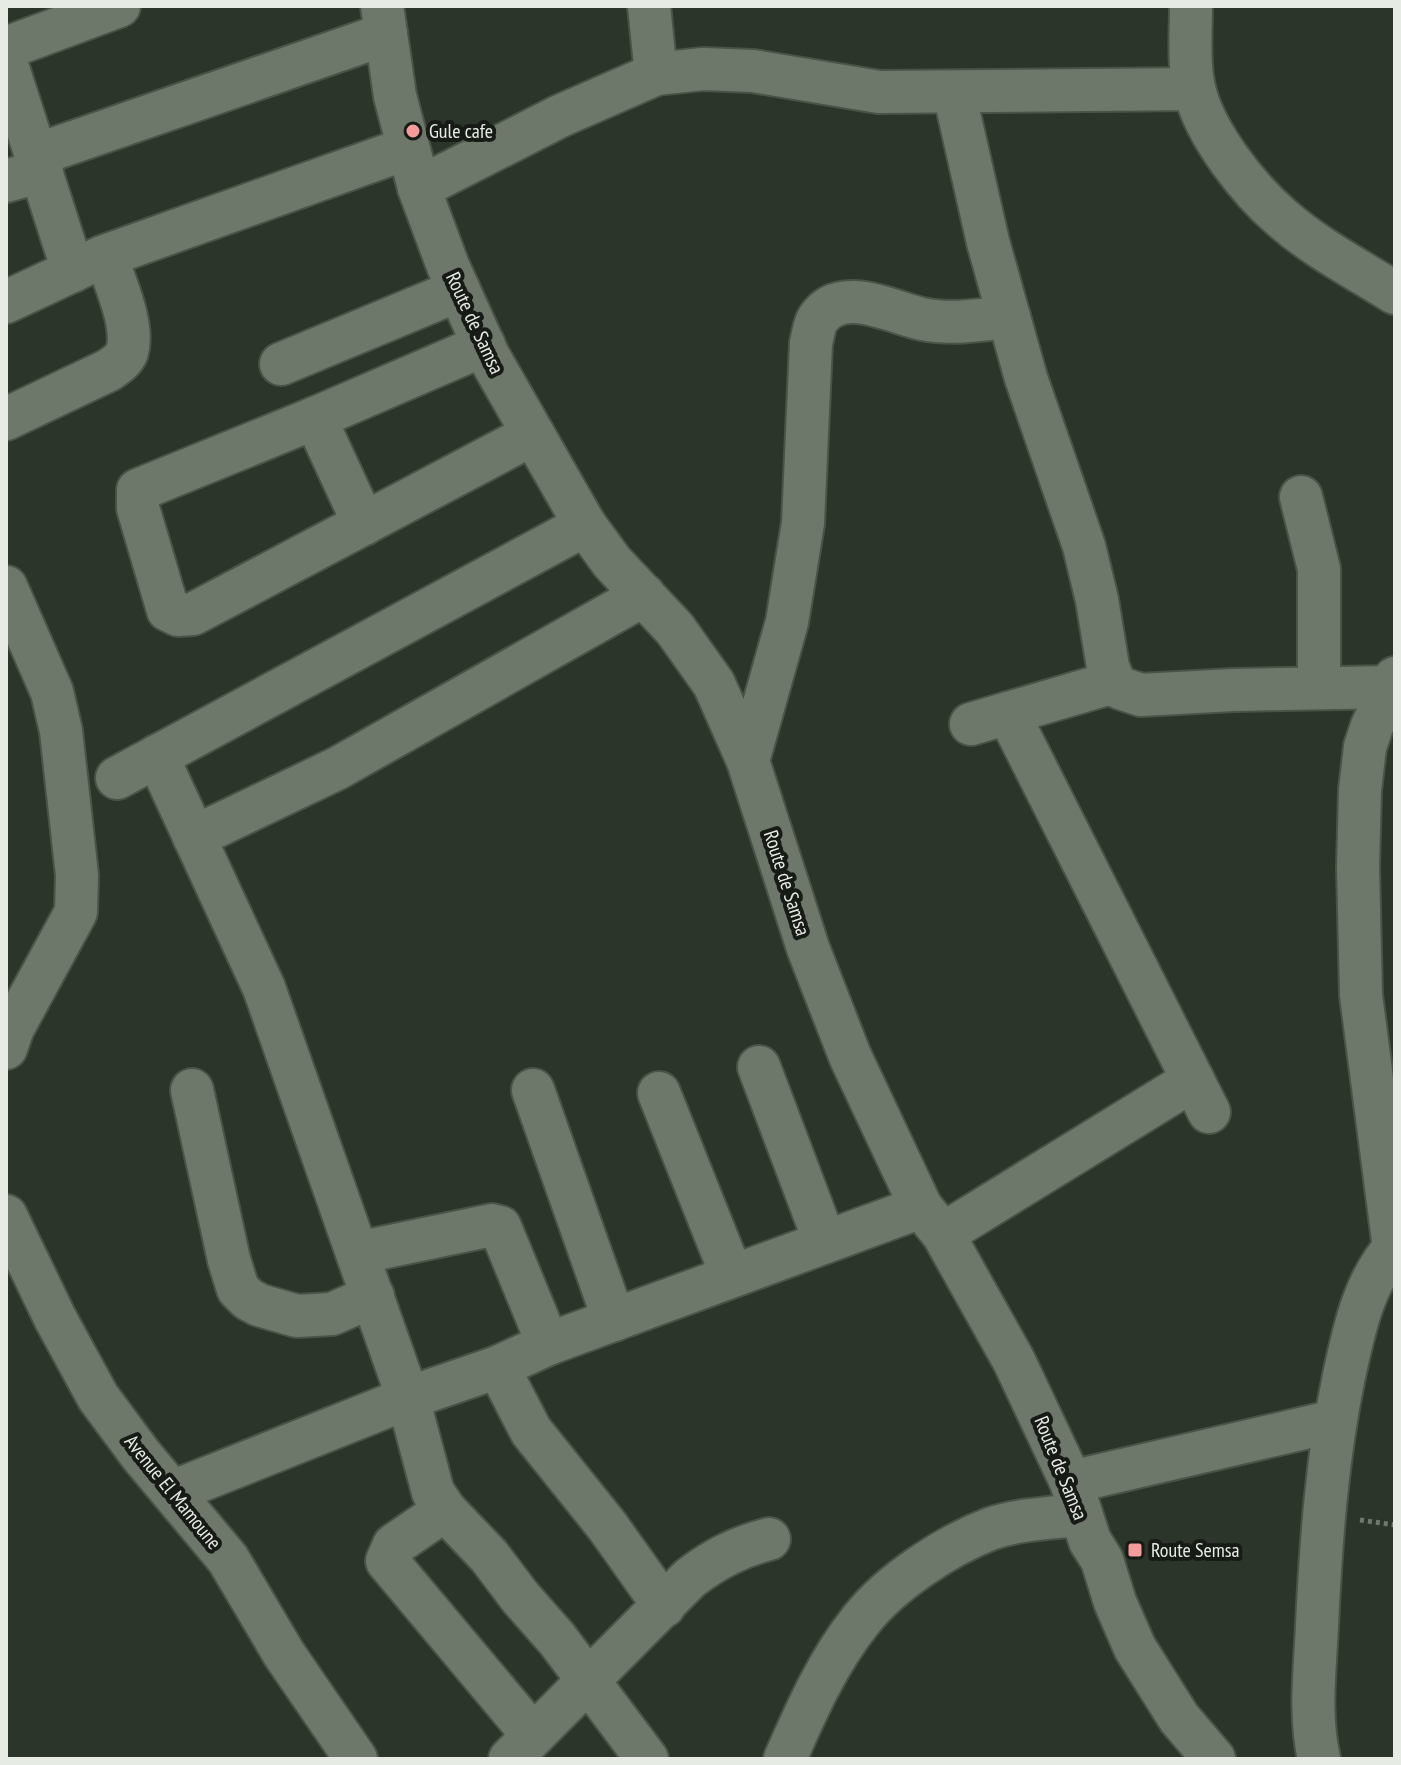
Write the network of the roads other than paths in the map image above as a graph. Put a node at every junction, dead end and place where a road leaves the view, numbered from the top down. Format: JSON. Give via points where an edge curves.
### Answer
{"nodes":[{"id":1,"x":119,"y":6,"type":"edge"},
{"id":2,"x":649,"y":6,"type":"edge"},
{"id":3,"x":1191,"y":6,"type":"edge"},
{"id":4,"x":384,"y":20,"type":"edge"},
{"id":5,"x":6,"y":48,"type":"edge"},
{"id":6,"x":6,"y":62,"type":"edge"},
{"id":7,"x":656,"y":74,"type":"junction"},
{"id":8,"x":1194,"y":89,"type":"junction"},
{"id":9,"x":954,"y":92,"type":"junction"},
{"id":10,"x":408,"y":148,"type":"junction"},
{"id":11,"x":28,"y":169,"type":"edge"},
{"id":12,"x":419,"y":188,"type":"junction"},
{"id":13,"x":90,"y":263,"type":"junction"},
{"id":14,"x":459,"y":290,"type":"junction"},
{"id":15,"x":1395,"y":293,"type":"edge"},
{"id":16,"x":6,"y":302,"type":"edge"},
{"id":17,"x":1009,"y":317,"type":"junction"},
{"id":18,"x":484,"y":345,"type":"junction"},
{"id":19,"x":281,"y":364,"type":"dead end"},
{"id":20,"x":315,"y":418,"type":"junction"},
{"id":21,"x":6,"y":419,"type":"edge"},
{"id":22,"x":533,"y":434,"type":"junction"},
{"id":23,"x":1301,"y":497,"type":"dead end"},
{"id":24,"x":364,"y":524,"type":"junction"},
{"id":25,"x":585,"y":525,"type":"junction"},
{"id":26,"x":6,"y":587,"type":"edge"},
{"id":27,"x":644,"y":595,"type":"junction"},
{"id":28,"x":1114,"y":682,"type":"junction"},
{"id":29,"x":1393,"y":682,"type":"edge"},
{"id":30,"x":1319,"y":688,"type":"junction"},
{"id":31,"x":1384,"y":728,"type":"edge"},
{"id":32,"x":157,"y":756,"type":"junction"},
{"id":33,"x":748,"y":761,"type":"junction"},
{"id":34,"x":117,"y":778,"type":"dead end"},
{"id":35,"x":194,"y":837,"type":"junction"},
{"id":36,"x":6,"y":1048,"type":"edge"},
{"id":37,"x":759,"y":1067,"type":"dead end"},
{"id":38,"x":192,"y":1090,"type":"dead end"},
{"id":39,"x":533,"y":1090,"type":"dead end"},
{"id":40,"x":659,"y":1093,"type":"dead end"},
{"id":41,"x":6,"y":1216,"type":"edge"},
{"id":42,"x":932,"y":1221,"type":"junction"},
{"id":43,"x":825,"y":1242,"type":"junction"},
{"id":44,"x":1394,"y":1247,"type":"edge"},
{"id":45,"x":357,"y":1253,"type":"junction"},
{"id":46,"x":732,"y":1276,"type":"junction"},
{"id":47,"x":373,"y":1296,"type":"junction"},
{"id":48,"x":614,"y":1320,"type":"junction"},
{"id":49,"x":548,"y":1344,"type":"junction"},
{"id":50,"x":498,"y":1367,"type":"junction"},
{"id":51,"x":408,"y":1398,"type":"junction"},
{"id":52,"x":1335,"y":1421,"type":"junction"},
{"id":53,"x":172,"y":1492,"type":"junction"},
{"id":54,"x":1075,"y":1498,"type":"junction"},
{"id":55,"x":445,"y":1510,"type":"junction"},
{"id":56,"x":769,"y":1539,"type":"dead end"},
{"id":57,"x":664,"y":1606,"type":"junction"},
{"id":58,"x":589,"y":1679,"type":"junction"},
{"id":59,"x":521,"y":1747,"type":"edge"},
{"id":60,"x":356,"y":1759,"type":"edge"},
{"id":61,"x":647,"y":1759,"type":"edge"},
{"id":62,"x":785,"y":1759,"type":"edge"},
{"id":63,"x":1214,"y":1759,"type":"edge"},
{"id":64,"x":1319,"y":1759,"type":"edge"}],
"edges":[{"from":1,"to":5,"type":"street"},
{"from":2,"to":7,"type":"street"},
{"from":3,"to":8,"type":"street"},
{"from":4,"to":10,"type":"street","name":"Route de Samsa"},
{"from":4,"to":11,"type":"street"},
{"from":6,"to":11,"type":"street"},
{"from":7,"to":9,"type":"street","via":[[753,71],[879,92]]},
{"from":7,"to":12,"type":"street"},
{"from":8,"to":9,"type":"street"},
{"from":8,"to":15,"type":"street","via":[[1210,130],[1281,217]]},
{"from":9,"to":17,"type":"street"},
{"from":10,"to":12,"type":"street","name":"Route de Samsa"},
{"from":10,"to":13,"type":"street"},
{"from":11,"to":13,"type":"street"},
{"from":12,"to":14,"type":"street","name":"Route de Samsa"},
{"from":13,"to":16,"type":"street"},
{"from":13,"to":21,"type":"street","via":[[126,316],[123,359]]},
{"from":14,"to":18,"type":"street","name":"Route de Samsa"},
{"from":14,"to":19,"type":"street"},
{"from":17,"to":28,"type":"street","via":[[1084,546]]},
{"from":17,"to":33,"type":"street","via":[[942,321],[860,301],[831,307],[817,319],[811,343],[803,523],[787,622]]},
{"from":18,"to":20,"type":"street"},
{"from":18,"to":22,"type":"street","name":"Route de Samsa"},
{"from":20,"to":24,"type":"street"},
{"from":20,"to":24,"type":"street","via":[[138,490],[138,508],[168,610],[193,614]]},
{"from":22,"to":24,"type":"street"},
{"from":22,"to":25,"type":"street","name":"Route de Samsa"},
{"from":23,"to":30,"type":"street","via":[[1319,569]]},
{"from":25,"to":27,"type":"street","name":"Route de Samsa"},
{"from":25,"to":32,"type":"street"},
{"from":26,"to":36,"type":"street","via":[[52,692],[77,875],[76,912]]},
{"from":27,"to":33,"type":"street","name":"Route de Samsa","via":[[714,684]]},
{"from":27,"to":35,"type":"street","via":[[338,768]]},
{"from":28,"to":30,"type":"street","via":[[1141,695]]},
{"from":28,"to":42,"type":"street","via":[[989,718],[1201,1096]]},
{"from":29,"to":30,"type":"street"},
{"from":29,"to":31,"type":"street"},
{"from":31,"to":44,"type":"street","via":[[1365,747],[1360,790],[1361,995]]},
{"from":32,"to":34,"type":"street"},
{"from":32,"to":35,"type":"street"},
{"from":33,"to":42,"type":"street","name":"Route de Samsa","via":[[808,948],[850,1056]]},
{"from":35,"to":45,"type":"street","via":[[264,988]]},
{"from":37,"to":43,"type":"street"},
{"from":38,"to":47,"type":"street","via":[[238,1289],[259,1305],[297,1316],[332,1314]]},
{"from":39,"to":48,"type":"street"},
{"from":40,"to":46,"type":"street"},
{"from":41,"to":53,"type":"street","name":"Avenue El Mamoune","via":[[98,1397]]},
{"from":42,"to":43,"type":"street"},
{"from":42,"to":54,"type":"street","name":"Route de Samsa","via":[[1014,1361]]},
{"from":43,"to":46,"type":"street"},
{"from":44,"to":52,"type":"street","via":[[1379,1267],[1359,1314]]},
{"from":45,"to":47,"type":"street"},
{"from":45,"to":49,"type":"street","via":[[500,1227]]},
{"from":46,"to":48,"type":"street"},
{"from":47,"to":51,"type":"street"},
{"from":48,"to":49,"type":"street"},
{"from":49,"to":50,"type":"street"},
{"from":50,"to":51,"type":"street"},
{"from":50,"to":57,"type":"street","via":[[531,1431]]},
{"from":51,"to":53,"type":"street"},
{"from":51,"to":55,"type":"street","via":[[433,1492]]},
{"from":52,"to":54,"type":"street"},
{"from":52,"to":64,"type":"street","via":[[1323,1515],[1314,1697]]},
{"from":53,"to":60,"type":"street","name":"Avenue El Mamoune","via":[[228,1559],[284,1654]]},
{"from":54,"to":62,"type":"street","via":[[1027,1521],[990,1529],[925,1564],[890,1591],[861,1619],[831,1665]]},
{"from":54,"to":63,"type":"street","name":"Route de Samsa","via":[[1135,1648],[1179,1718]]},
{"from":55,"to":58,"type":"street"},
{"from":55,"to":59,"type":"street","via":[[394,1545],[387,1561]]},
{"from":56,"to":57,"type":"street","via":[[712,1561]]},
{"from":57,"to":58,"type":"street"},
{"from":58,"to":59,"type":"street"},
{"from":58,"to":61,"type":"street"}]}
